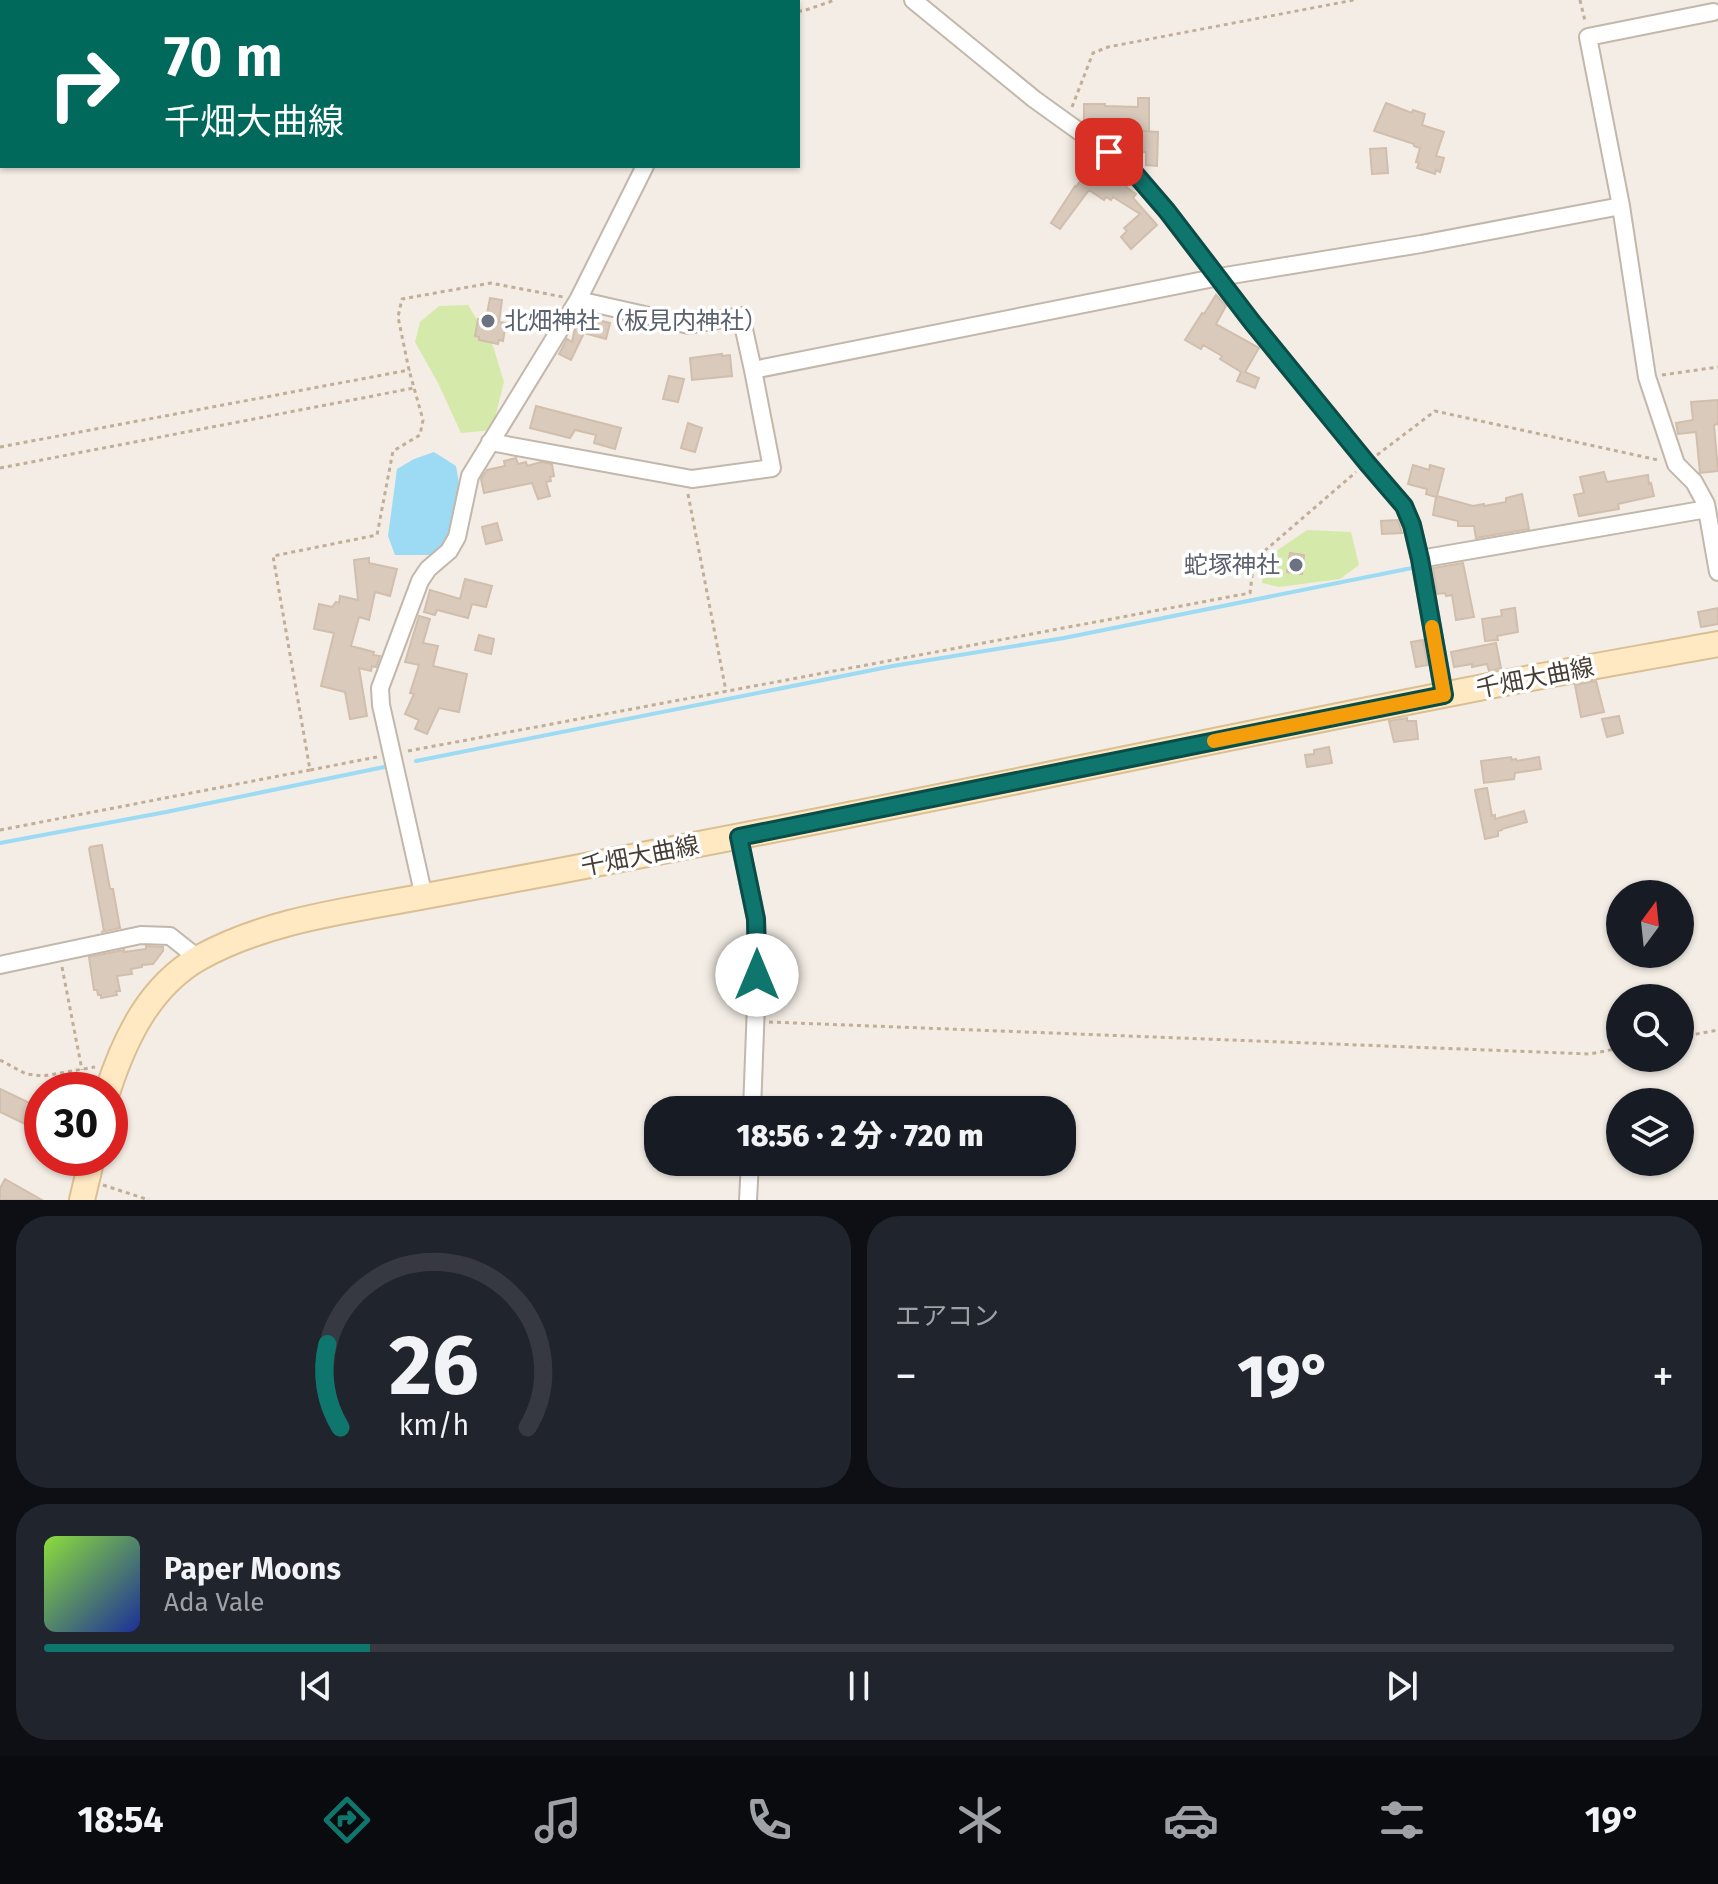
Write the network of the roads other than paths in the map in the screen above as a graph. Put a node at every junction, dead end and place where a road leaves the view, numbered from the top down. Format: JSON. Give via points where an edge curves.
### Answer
{"nodes":[{"id":1,"x":913,"y":0,"type":"edge"},
{"id":2,"x":1713,"y":12,"type":"dead end"},
{"id":3,"x":644,"y":168,"type":"edge"},
{"id":4,"x":1621,"y":206,"type":"junction"},
{"id":5,"x":1219,"y":277,"type":"junction"},
{"id":6,"x":578,"y":300,"type":"junction"},
{"id":7,"x":753,"y":370,"type":"junction"},
{"id":8,"x":490,"y":442,"type":"junction"},
{"id":9,"x":1707,"y":509,"type":"junction"},
{"id":10,"x":1420,"y":559,"type":"junction"},
{"id":11,"x":1718,"y":572,"type":"edge"},
{"id":12,"x":1718,"y":644,"type":"edge"},
{"id":13,"x":1444,"y":695,"type":"junction"},
{"id":14,"x":739,"y":837,"type":"junction"},
{"id":15,"x":424,"y":897,"type":"junction"},
{"id":16,"x":199,"y":959,"type":"junction"},
{"id":17,"x":0,"y":965,"type":"edge"},
{"id":18,"x":115,"y":1072,"type":"edge"},
{"id":19,"x":753,"y":1096,"type":"edge"},
{"id":20,"x":749,"y":1176,"type":"edge"},
{"id":21,"x":748,"y":1200,"type":"edge"}],
"edges":[{"from":1,"to":5,"type":"street","via":[[1034,99],[1130,168]]},
{"from":2,"to":4,"type":"street","via":[[1588,37]]},
{"from":3,"to":6,"type":"street"},
{"from":4,"to":5,"type":"street"},
{"from":4,"to":9,"type":"street","via":[[1647,377],[1676,464],[1694,482]]},
{"from":5,"to":7,"type":"street"},
{"from":5,"to":10,"type":"street","via":[[1404,506]]},
{"from":6,"to":7,"type":"street","via":[[689,325],[741,316]]},
{"from":6,"to":8,"type":"street"},
{"from":7,"to":8,"type":"street","via":[[772,468],[692,479]]},
{"from":8,"to":15,"type":"street","via":[[470,476],[457,537],[420,581],[380,688]]},
{"from":9,"to":10,"type":"street"},
{"from":9,"to":11,"type":"street"},
{"from":10,"to":13,"type":"street"},
{"from":12,"to":13,"type":"main road","name":"千畑大曲線"},
{"from":13,"to":14,"type":"main road","name":"千畑大曲線"},
{"from":14,"to":15,"type":"main road","name":"千畑大曲線"},
{"from":14,"to":19,"type":"street","via":[[758,951]]},
{"from":15,"to":16,"type":"main road","name":"千畑大曲線","via":[[278,927]]},
{"from":16,"to":17,"type":"street","via":[[170,936],[141,935]]},
{"from":16,"to":18,"type":"main road","name":"千畑大曲線","via":[[151,1000]]},
{"from":20,"to":21,"type":"street"}]}
